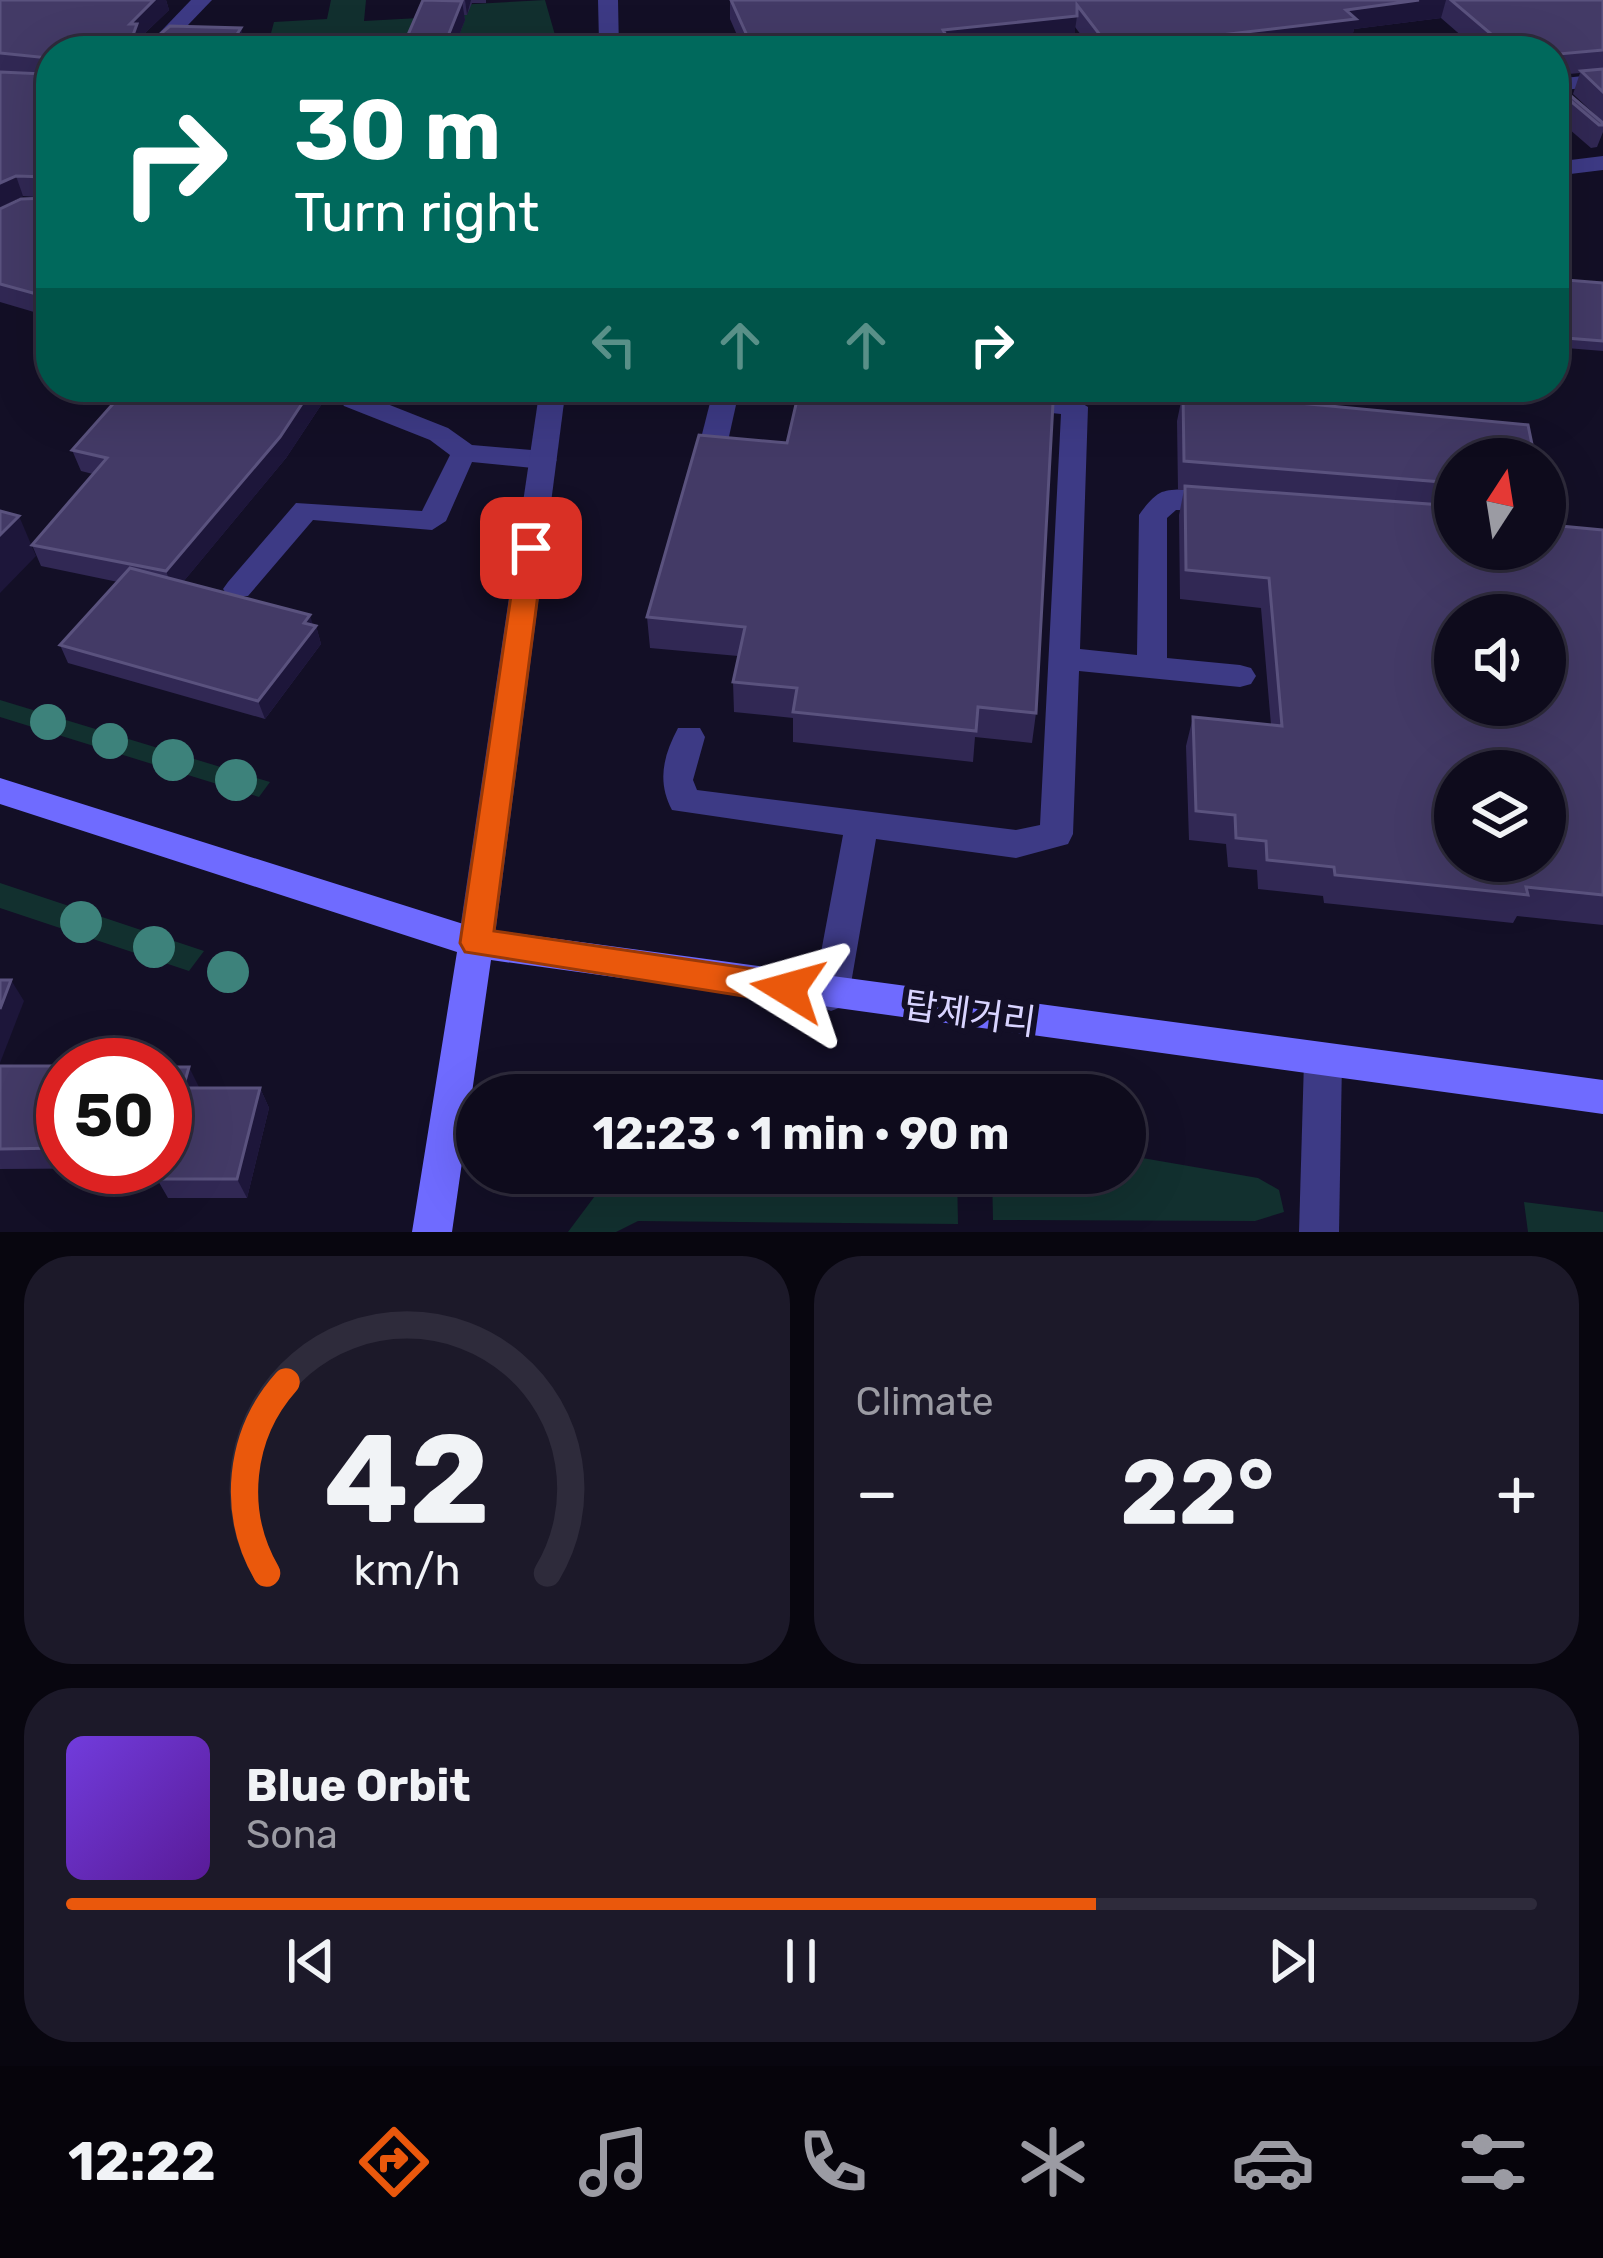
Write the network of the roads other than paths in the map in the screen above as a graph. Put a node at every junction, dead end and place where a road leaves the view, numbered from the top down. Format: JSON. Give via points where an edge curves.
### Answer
{"nodes":[{"id":1,"x":202,"y":0,"type":"edge"},
{"id":2,"x":608,"y":0,"type":"edge"},
{"id":3,"x":167,"y":36,"type":"edge"},
{"id":4,"x":609,"y":36,"type":"edge"},
{"id":5,"x":1603,"y":80,"type":"edge"},
{"id":6,"x":1569,"y":92,"type":"edge"},
{"id":7,"x":1603,"y":163,"type":"edge"},
{"id":8,"x":1569,"y":167,"type":"edge"},
{"id":9,"x":358,"y":402,"type":"edge"},
{"id":10,"x":551,"y":402,"type":"edge"},
{"id":11,"x":723,"y":402,"type":"edge"},
{"id":12,"x":1012,"y":402,"type":"edge"},
{"id":13,"x":712,"y":450,"type":"edge"},
{"id":14,"x":465,"y":453,"type":"junction"},
{"id":15,"x":543,"y":460,"type":"junction"},
{"id":16,"x":1240,"y":506,"type":"edge"},
{"id":17,"x":238,"y":589,"type":"dead end"},
{"id":18,"x":1065,"y":659,"type":"junction"},
{"id":19,"x":1152,"y":668,"type":"junction"},
{"id":20,"x":1240,"y":676,"type":"dead end"},
{"id":21,"x":689,"y":737,"type":"dead end"},
{"id":22,"x":0,"y":791,"type":"edge"},
{"id":23,"x":862,"y":824,"type":"junction"},
{"id":24,"x":476,"y":943,"type":"junction"},
{"id":25,"x":831,"y":995,"type":"junction"},
{"id":26,"x":1323,"y":1061,"type":"junction"},
{"id":27,"x":1603,"y":1097,"type":"edge"},
{"id":28,"x":433,"y":1232,"type":"edge"},
{"id":29,"x":1318,"y":1232,"type":"edge"}],
"edges":[{"from":1,"to":3,"type":"street"},
{"from":2,"to":4,"type":"street"},
{"from":5,"to":6,"type":"street"},
{"from":7,"to":8,"type":"street"},
{"from":9,"to":14,"type":"street"},
{"from":10,"to":15,"type":"street"},
{"from":11,"to":13,"type":"street"},
{"from":12,"to":18,"type":"street","via":[[1075,407]]},
{"from":14,"to":15,"type":"street"},
{"from":14,"to":17,"type":"street","via":[[432,521],[306,510]]},
{"from":15,"to":24,"type":"street"},
{"from":16,"to":19,"type":"street","via":[[1169,500],[1153,515]]},
{"from":18,"to":19,"type":"street"},
{"from":18,"to":23,"type":"street","via":[[1056,835],[1016,844]]},
{"from":19,"to":20,"type":"street"},
{"from":21,"to":23,"type":"street","via":[[676,780],[684,801]]},
{"from":22,"to":24,"type":"main road","name":"탑제거리"},
{"from":23,"to":25,"type":"street"},
{"from":24,"to":25,"type":"main road","name":"탑제거리"},
{"from":24,"to":28,"type":"main road"},
{"from":25,"to":26,"type":"main road","name":"탑제거리"},
{"from":26,"to":27,"type":"main road","name":"탑제거리"},
{"from":26,"to":29,"type":"street"}]}
